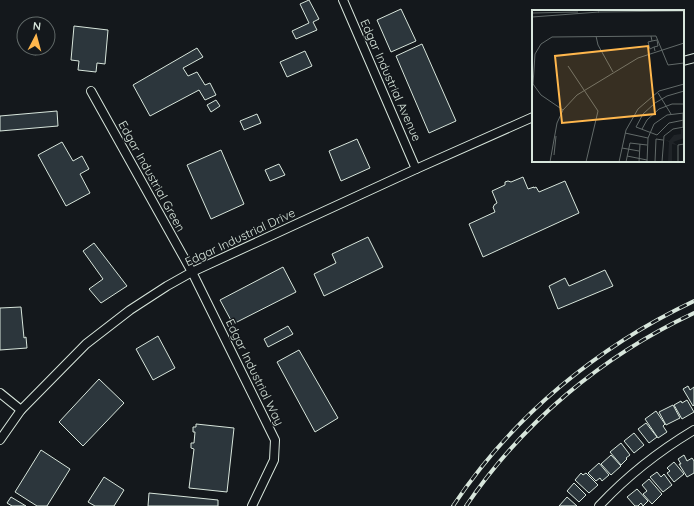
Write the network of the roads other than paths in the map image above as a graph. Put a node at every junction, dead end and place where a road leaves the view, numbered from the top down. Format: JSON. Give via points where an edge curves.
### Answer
{"nodes":[{"id":1,"x":343,"y":0,"type":"edge"},
{"id":2,"x":694,"y":58,"type":"edge"},
{"id":3,"x":684,"y":61,"type":"edge"},
{"id":4,"x":91,"y":91,"type":"dead end"},
{"id":5,"x":532,"y":117,"type":"edge"},
{"id":6,"x":416,"y":169,"type":"junction"},
{"id":7,"x":192,"y":272,"type":"junction"},
{"id":8,"x":0,"y":393,"type":"edge"},
{"id":9,"x":21,"y":410,"type":"junction"},
{"id":10,"x":694,"y":430,"type":"edge"},
{"id":11,"x":0,"y":440,"type":"edge"},
{"id":12,"x":252,"y":506,"type":"edge"},
{"id":13,"x":599,"y":506,"type":"edge"}],
"edges":[{"from":1,"to":6,"type":"street","name":"Edgar Industrial Avenue"},
{"from":2,"to":3,"type":"street"},
{"from":4,"to":7,"type":"street","name":"Edgar Industrial Green"},
{"from":5,"to":6,"type":"street","name":"Edgar Industrial Drive"},
{"from":6,"to":7,"type":"street","name":"Edgar Industrial Drive"},
{"from":7,"to":9,"type":"street","name":"Edgar Industrial Drive","via":[[130,310],[86,344]]},
{"from":7,"to":12,"type":"street","name":"Edgar Industrial Way","via":[[276,440],[274,460]]},
{"from":8,"to":9,"type":"street"},
{"from":9,"to":11,"type":"street","name":"Edgar Industrial Drive"},
{"from":10,"to":13,"type":"street","via":[[633,473]]}]}
